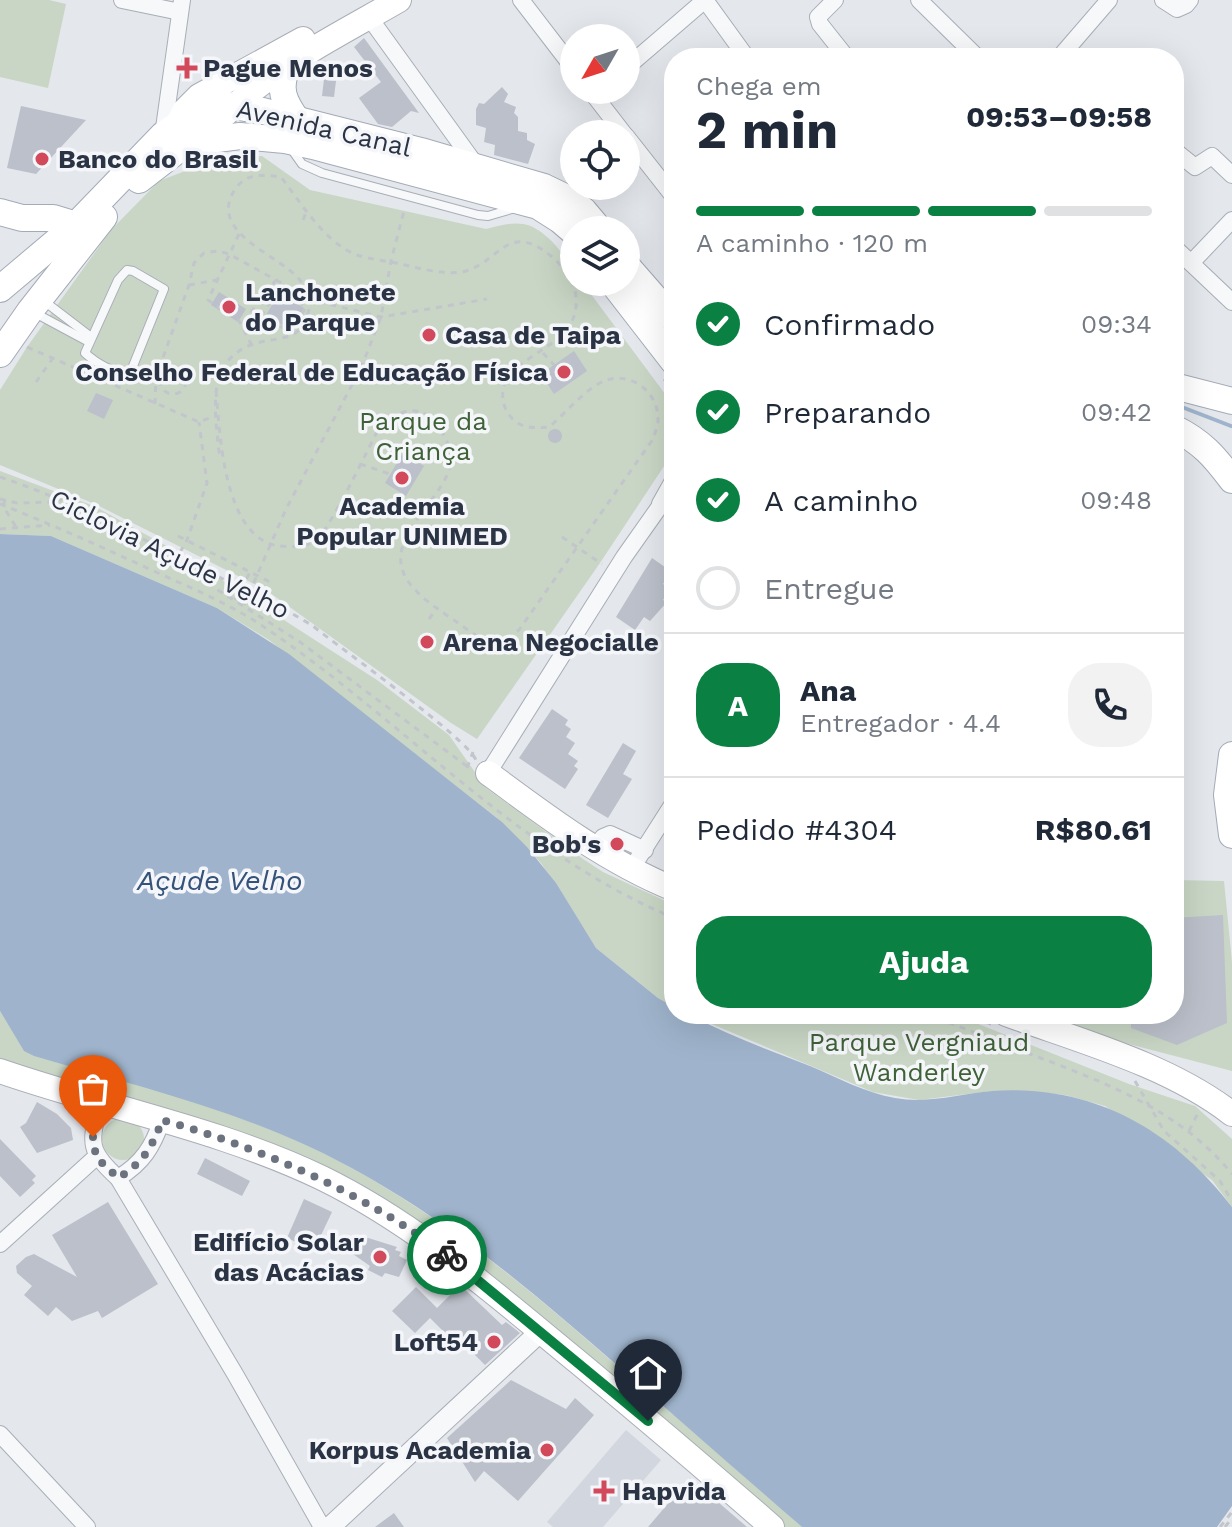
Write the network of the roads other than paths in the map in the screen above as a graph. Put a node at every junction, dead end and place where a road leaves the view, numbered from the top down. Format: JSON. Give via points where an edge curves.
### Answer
{"nodes":[{"id":1,"x":122,"y":0,"type":"edge"},
{"id":2,"x":399,"y":0,"type":"edge"},
{"id":3,"x":521,"y":0,"type":"edge"},
{"id":4,"x":705,"y":0,"type":"edge"},
{"id":5,"x":835,"y":0,"type":"edge"},
{"id":6,"x":1109,"y":0,"type":"edge"},
{"id":7,"x":1163,"y":0,"type":"edge"},
{"id":8,"x":1190,"y":0,"type":"edge"},
{"id":9,"x":931,"y":4,"type":"edge"},
{"id":10,"x":181,"y":6,"type":"edge"},
{"id":11,"x":370,"y":8,"type":"edge"},
{"id":12,"x":740,"y":48,"type":"edge"},
{"id":13,"x":839,"y":48,"type":"edge"},
{"id":14,"x":969,"y":48,"type":"edge"},
{"id":15,"x":1073,"y":48,"type":"edge"},
{"id":16,"x":560,"y":51,"type":"edge"},
{"id":17,"x":640,"y":56,"type":"edge"},
{"id":18,"x":288,"y":66,"type":"junction"},
{"id":19,"x":235,"y":105,"type":"junction"},
{"id":20,"x":291,"y":130,"type":"junction"},
{"id":21,"x":173,"y":136,"type":"junction"},
{"id":22,"x":640,"y":154,"type":"edge"},
{"id":23,"x":1184,"y":158,"type":"edge"},
{"id":24,"x":478,"y":168,"type":"junction"},
{"id":25,"x":1232,"y":175,"type":"edge"},
{"id":26,"x":664,"y":184,"type":"edge"},
{"id":27,"x":527,"y":204,"type":"junction"},
{"id":28,"x":0,"y":212,"type":"edge"},
{"id":29,"x":588,"y":216,"type":"edge"},
{"id":30,"x":1232,"y":220,"type":"edge"},
{"id":31,"x":560,"y":221,"type":"edge"},
{"id":32,"x":76,"y":225,"type":"junction"},
{"id":33,"x":1184,"y":256,"type":"edge"},
{"id":34,"x":1191,"y":263,"type":"junction"},
{"id":35,"x":640,"y":281,"type":"edge"},
{"id":36,"x":0,"y":289,"type":"edge"},
{"id":37,"x":623,"y":296,"type":"edge"},
{"id":38,"x":1232,"y":302,"type":"edge"},
{"id":39,"x":35,"y":304,"type":"junction"},
{"id":40,"x":664,"y":309,"type":"edge"},
{"id":41,"x":90,"y":340,"type":"junction"},
{"id":42,"x":6,"y":347,"type":"edge"},
{"id":43,"x":664,"y":349,"type":"edge"},
{"id":44,"x":1184,"y":389,"type":"edge"},
{"id":45,"x":1232,"y":401,"type":"edge"},
{"id":46,"x":1184,"y":433,"type":"edge"},
{"id":47,"x":1232,"y":480,"type":"edge"},
{"id":48,"x":664,"y":505,"type":"edge"},
{"id":49,"x":1232,"y":755,"type":"edge"},
{"id":50,"x":485,"y":773,"type":"joint"},
{"id":51,"x":664,"y":818,"type":"edge"},
{"id":52,"x":1232,"y":835,"type":"edge"},
{"id":53,"x":639,"y":859,"type":"junction"},
{"id":54,"x":664,"y":880,"type":"edge"},
{"id":55,"x":1032,"y":1024,"type":"edge"},
{"id":56,"x":4,"y":1078,"type":"edge"},
{"id":57,"x":100,"y":1102,"type":"junction"},
{"id":58,"x":1232,"y":1114,"type":"edge"},
{"id":59,"x":162,"y":1120,"type":"junction"},
{"id":60,"x":96,"y":1157,"type":"junction"},
{"id":61,"x":118,"y":1178,"type":"junction"},
{"id":62,"x":0,"y":1244,"type":"edge"},
{"id":63,"x":541,"y":1331,"type":"junction"},
{"id":64,"x":0,"y":1434,"type":"edge"},
{"id":65,"x":87,"y":1527,"type":"edge"},
{"id":66,"x":322,"y":1527,"type":"edge"},
{"id":67,"x":330,"y":1527,"type":"edge"},
{"id":68,"x":772,"y":1527,"type":"edge"}],
"edges":[{"from":1,"to":10,"type":"street"},
{"from":2,"to":11,"type":"main road"},
{"from":3,"to":16,"type":"street"},
{"from":4,"to":12,"type":"street"},
{"from":4,"to":17,"type":"street"},
{"from":5,"to":13,"type":"street","via":[[818,17]]},
{"from":6,"to":15,"type":"street"},
{"from":7,"to":8,"type":"street","via":[[1177,9]]},
{"from":9,"to":14,"type":"street"},
{"from":10,"to":21,"type":"street"},
{"from":11,"to":18,"type":"main road"},
{"from":11,"to":21,"type":"main road","via":[[199,96],[184,111]]},
{"from":11,"to":24,"type":"street"},
{"from":18,"to":19,"type":"main road"},
{"from":18,"to":20,"type":"main road","via":[[282,92]]},
{"from":19,"to":20,"type":"main road","name":"Avenida Canal"},
{"from":19,"to":21,"type":"main road","name":"Avenida Canal","via":[[198,110]]},
{"from":20,"to":21,"type":"main road","name":"Avenida Canal"},
{"from":20,"to":24,"type":"main road","name":"Avenida Canal","via":[[421,151]]},
{"from":20,"to":27,"type":"main road","name":"Avenida Canal"},
{"from":20,"to":27,"type":"lane","via":[[302,164],[311,170],[478,215]]},
{"from":21,"to":32,"type":"main road","name":"Avenida Canal"},
{"from":21,"to":39,"type":"main road","name":"Avenida Canal"},
{"from":22,"to":26,"type":"street"},
{"from":23,"to":25,"type":"street","via":[[1195,167],[1212,156]]},
{"from":24,"to":29,"type":"main road","name":"Avenida Canal","via":[[544,187]]},
{"from":27,"to":31,"type":"main road","name":"Avenida Canal"},
{"from":28,"to":32,"type":"main road"},
{"from":30,"to":34,"type":"street"},
{"from":32,"to":36,"type":"main road","name":"Avenida Canal"},
{"from":33,"to":34,"type":"street"},
{"from":34,"to":38,"type":"street"},
{"from":35,"to":40,"type":"main road"},
{"from":37,"to":43,"type":"main road"},
{"from":39,"to":41,"type":"lane"},
{"from":39,"to":41,"type":"lane"},
{"from":39,"to":42,"type":"main road","name":"Avenida Canal"},
{"from":41,"to":41,"type":"lane","via":[[88,356],[118,372],[130,371],[164,289],[127,270]]},
{"from":44,"to":45,"type":"main road"},
{"from":46,"to":47,"type":"main road","via":[[1215,457]]},
{"from":48,"to":50,"type":"street"},
{"from":49,"to":52,"type":"main road","via":[[1227,795]]},
{"from":50,"to":53,"type":"main road","via":[[595,847]]},
{"from":51,"to":53,"type":"street"},
{"from":53,"to":54,"type":"main road"},
{"from":55,"to":58,"type":"main road","via":[[1177,1080]]},
{"from":56,"to":57,"type":"main road"},
{"from":57,"to":59,"type":"main road"},
{"from":57,"to":60,"type":"street","via":[[93,1137]]},
{"from":59,"to":61,"type":"street","via":[[148,1154]]},
{"from":59,"to":63,"type":"main road","via":[[322,1178],[423,1237]]},
{"from":60,"to":61,"type":"street"},
{"from":60,"to":62,"type":"street"},
{"from":61,"to":66,"type":"street"},
{"from":63,"to":67,"type":"street"},
{"from":63,"to":68,"type":"main road"},
{"from":64,"to":65,"type":"street"}]}
